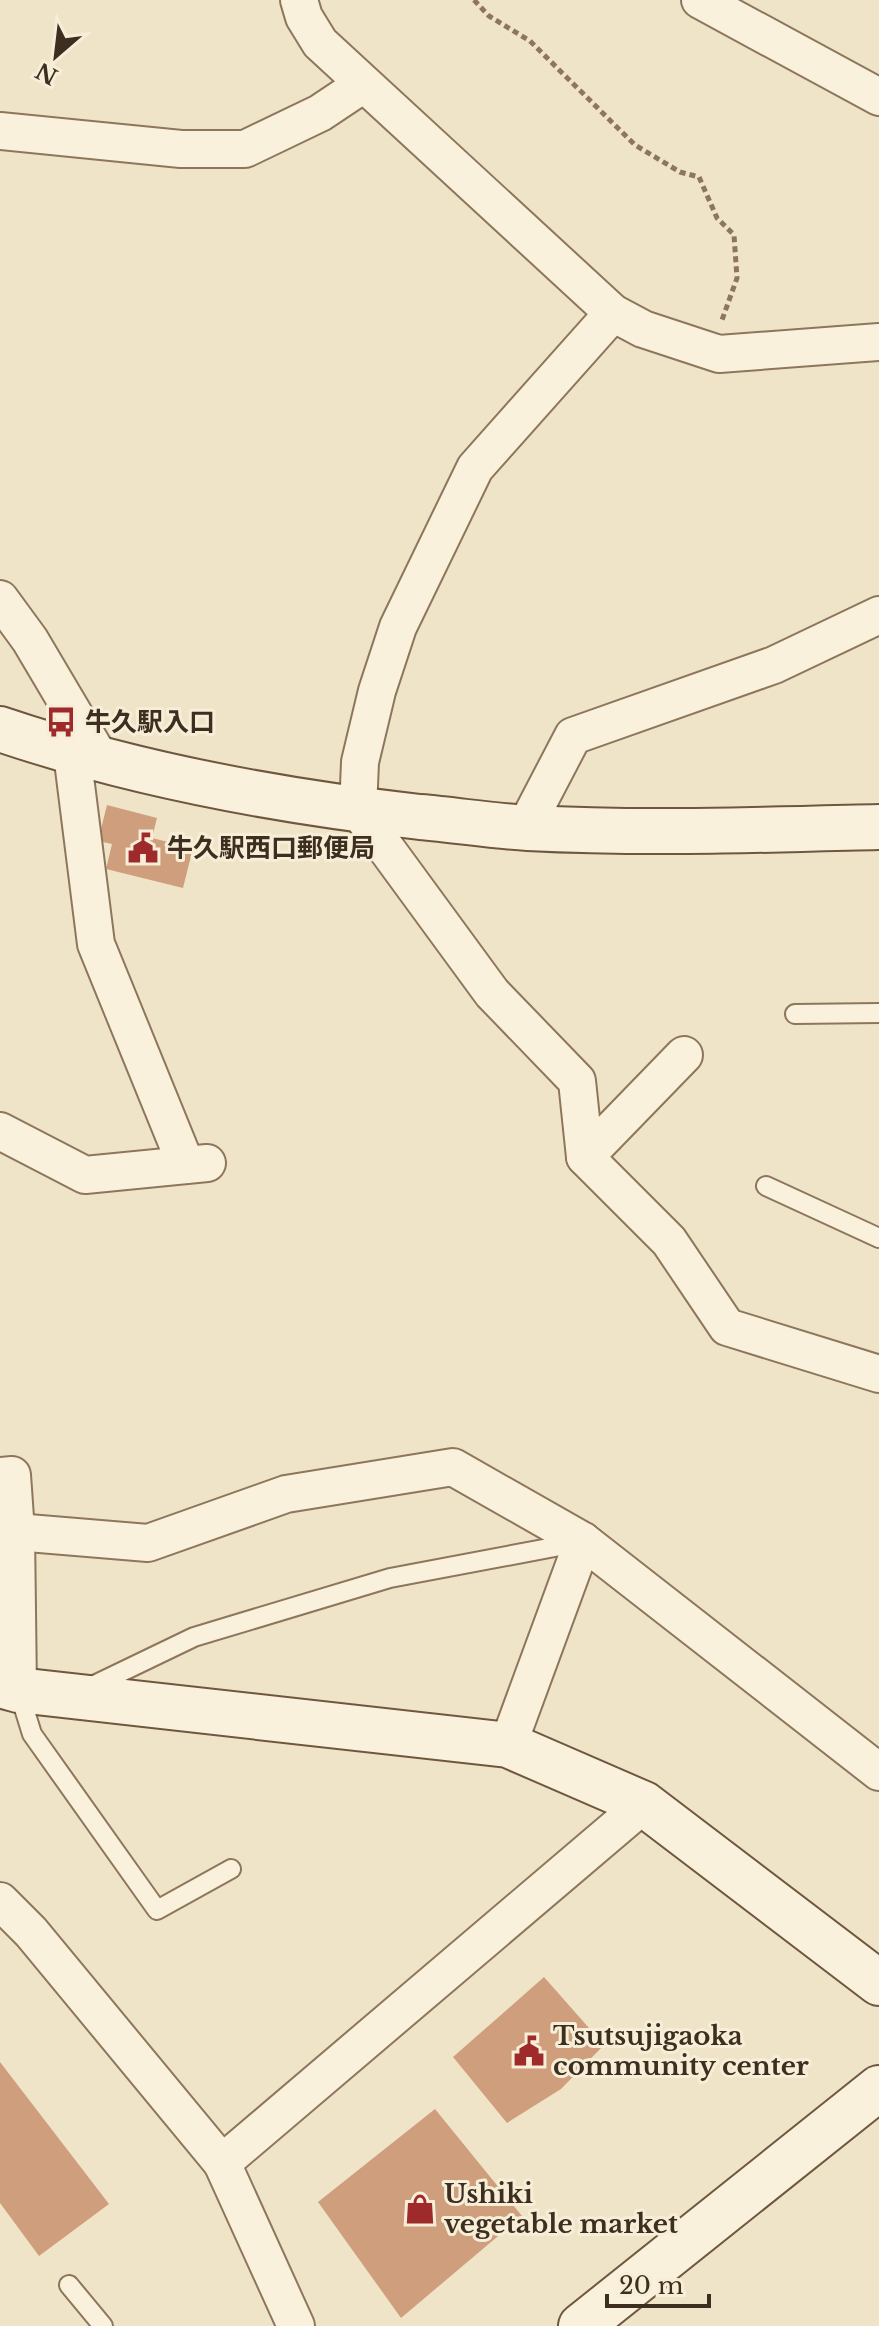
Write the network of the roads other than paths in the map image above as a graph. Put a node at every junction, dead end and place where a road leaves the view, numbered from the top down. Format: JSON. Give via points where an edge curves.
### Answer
{"nodes":[{"id":1,"x":299,"y":0,"type":"edge"},
{"id":2,"x":700,"y":0,"type":"edge"},
{"id":3,"x":362,"y":85,"type":"junction"},
{"id":4,"x":879,"y":97,"type":"edge"},
{"id":5,"x":0,"y":131,"type":"edge"},
{"id":6,"x":613,"y":313,"type":"junction"},
{"id":7,"x":879,"y":342,"type":"edge"},
{"id":8,"x":0,"y":599,"type":"edge"},
{"id":9,"x":879,"y":615,"type":"edge"},
{"id":10,"x":0,"y":729,"type":"edge"},
{"id":11,"x":86,"y":757,"type":"junction"},
{"id":12,"x":358,"y":810,"type":"junction"},
{"id":13,"x":879,"y":827,"type":"edge"},
{"id":14,"x":525,"y":828,"type":"junction"},
{"id":15,"x":879,"y":1013,"type":"edge"},
{"id":16,"x":795,"y":1014,"type":"dead end"},
{"id":17,"x":684,"y":1055,"type":"dead end"},
{"id":18,"x":0,"y":1131,"type":"edge"},
{"id":19,"x":585,"y":1157,"type":"junction"},
{"id":20,"x":766,"y":1186,"type":"dead end"},
{"id":21,"x":879,"y":1238,"type":"edge"},
{"id":22,"x":879,"y":1374,"type":"edge"},
{"id":23,"x":0,"y":1476,"type":"edge"},
{"id":24,"x":16,"y":1532,"type":"junction"},
{"id":25,"x":583,"y":1541,"type":"junction"},
{"id":26,"x":9,"y":1688,"type":"edge"},
{"id":27,"x":73,"y":1695,"type":"junction"},
{"id":28,"x":508,"y":1745,"type":"junction"},
{"id":29,"x":879,"y":1772,"type":"edge"},
{"id":30,"x":644,"y":1804,"type":"junction"},
{"id":31,"x":231,"y":1869,"type":"dead end"},
{"id":32,"x":0,"y":1901,"type":"edge"},
{"id":33,"x":879,"y":1983,"type":"edge"},
{"id":34,"x":879,"y":2088,"type":"edge"},
{"id":35,"x":222,"y":2163,"type":"junction"},
{"id":36,"x":69,"y":2285,"type":"dead end"},
{"id":37,"x":103,"y":2326,"type":"edge"},
{"id":38,"x":296,"y":2326,"type":"edge"},
{"id":39,"x":581,"y":2326,"type":"edge"}],
"edges":[{"from":1,"to":3,"type":"street","via":[[320,43]]},
{"from":2,"to":4,"type":"street"},
{"from":3,"to":5,"type":"street","via":[[320,113],[245,149],[181,149]]},
{"from":3,"to":6,"type":"street"},
{"from":6,"to":7,"type":"street","via":[[643,329],[719,354]]},
{"from":6,"to":12,"type":"street","via":[[475,468],[398,627],[360,762]]},
{"from":8,"to":11,"type":"street","via":[[30,640]]},
{"from":9,"to":14,"type":"street","via":[[774,665],[573,736]]},
{"from":10,"to":11,"type":"street"},
{"from":11,"to":12,"type":"street","via":[[215,787]]},
{"from":11,"to":18,"type":"street","via":[[96,944],[196,1164],[85,1175]]},
{"from":12,"to":14,"type":"street"},
{"from":12,"to":19,"type":"street","via":[[492,993],[577,1081]]},
{"from":13,"to":14,"type":"street","via":[[688,833]]},
{"from":15,"to":16,"type":"lane"},
{"from":17,"to":19,"type":"street"},
{"from":19,"to":22,"type":"street","via":[[669,1241],[727,1327]]},
{"from":20,"to":21,"type":"lane"},
{"from":23,"to":24,"type":"street","via":[[12,1475]]},
{"from":24,"to":25,"type":"street","via":[[148,1543],[286,1494],[453,1467]]},
{"from":24,"to":26,"type":"street"},
{"from":25,"to":27,"type":"lane","via":[[390,1578],[194,1637]]},
{"from":25,"to":28,"type":"street"},
{"from":25,"to":29,"type":"street"},
{"from":26,"to":27,"type":"street"},
{"from":26,"to":31,"type":"lane","via":[[32,1734],[157,1910]]},
{"from":27,"to":28,"type":"street"},
{"from":28,"to":30,"type":"street"},
{"from":30,"to":33,"type":"street"},
{"from":30,"to":35,"type":"street"},
{"from":32,"to":35,"type":"street"},
{"from":34,"to":39,"type":"street"},
{"from":35,"to":38,"type":"street"},
{"from":36,"to":37,"type":"lane"}]}
